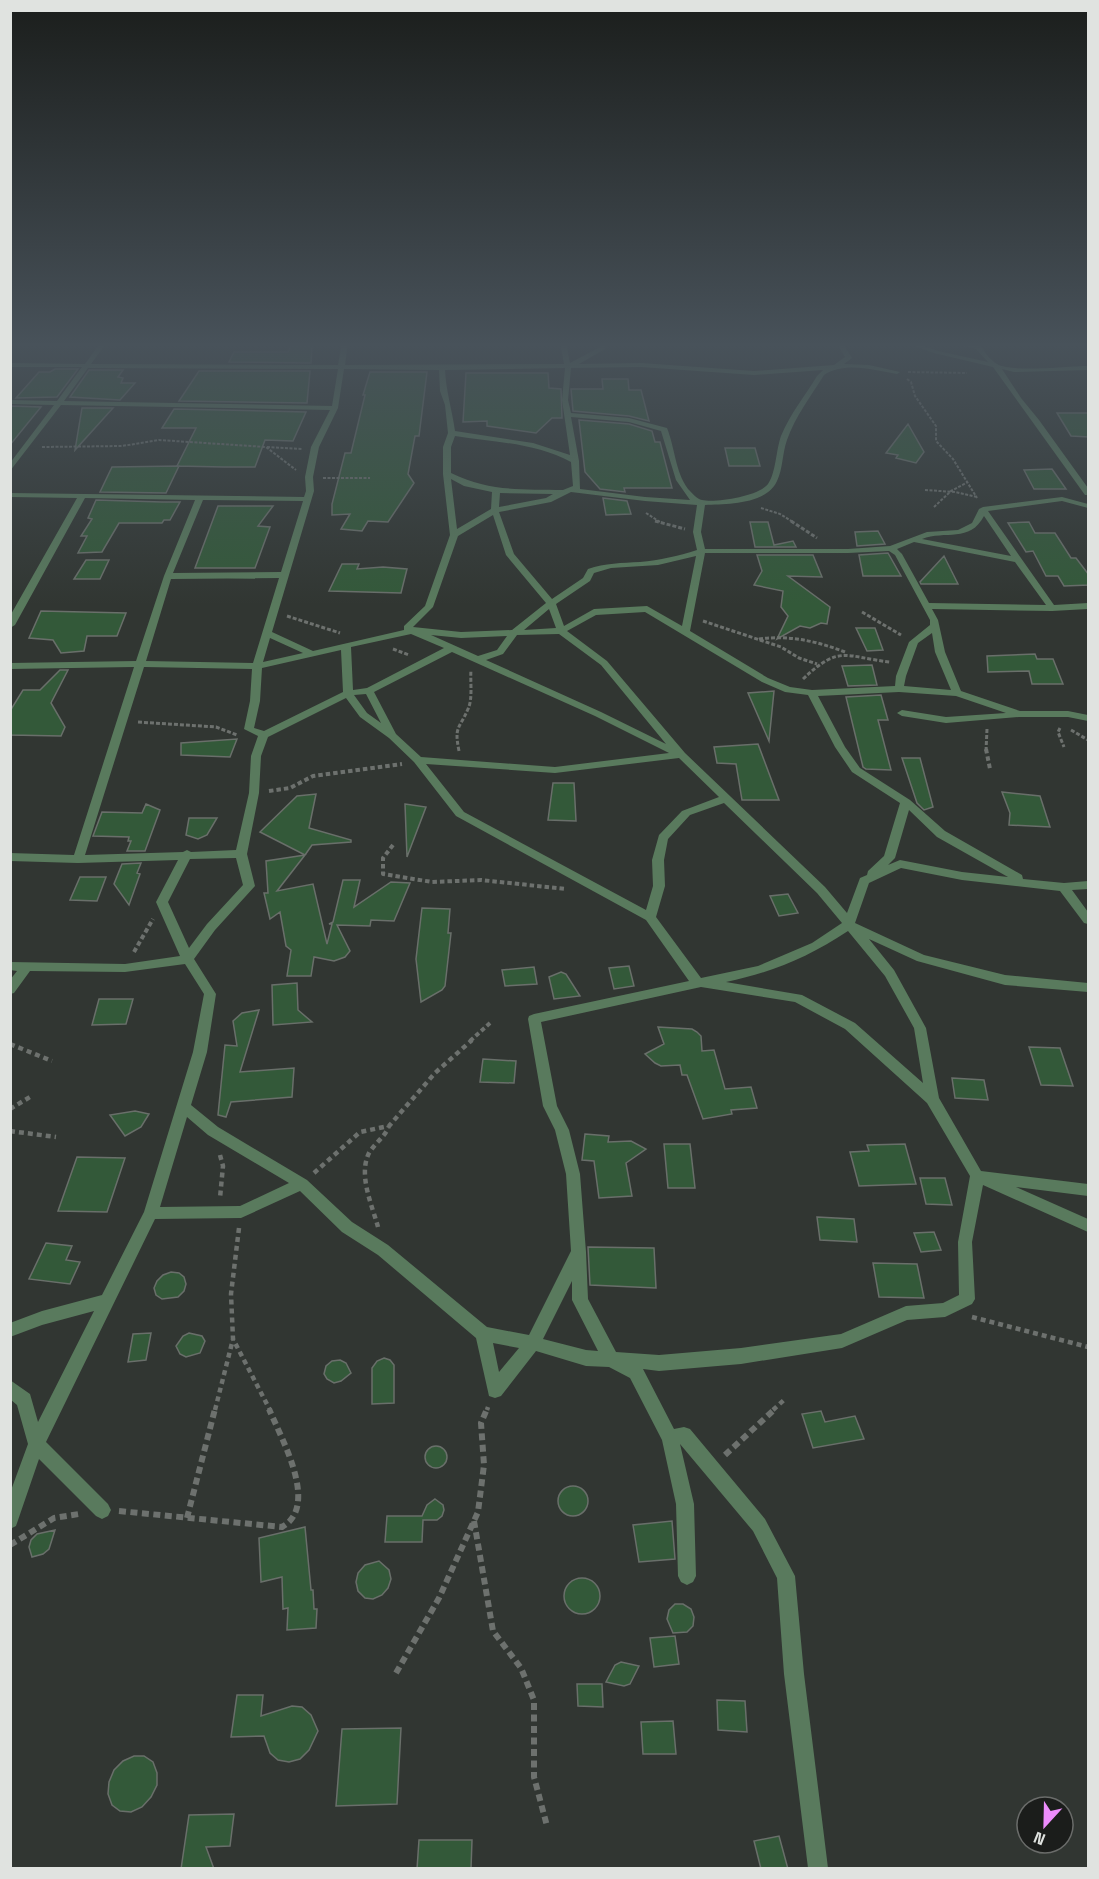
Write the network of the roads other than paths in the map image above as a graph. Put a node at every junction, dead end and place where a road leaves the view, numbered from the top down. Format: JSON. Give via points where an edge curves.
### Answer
{"nodes":[{"id":1,"x":36,"y":430,"type":"edge"},
{"id":2,"x":325,"y":430,"type":"edge"},
{"id":3,"x":452,"y":430,"type":"edge"},
{"id":4,"x":570,"y":430,"type":"edge"},
{"id":5,"x":663,"y":430,"type":"edge"},
{"id":6,"x":788,"y":430,"type":"edge"},
{"id":7,"x":1043,"y":430,"type":"edge"},
{"id":8,"x":452,"y":433,"type":"junction"},
{"id":9,"x":575,"y":461,"type":"junction"},
{"id":10,"x":10,"y":469,"type":"edge"},
{"id":11,"x":447,"y":474,"type":"junction"},
{"id":12,"x":496,"y":491,"type":"junction"},
{"id":13,"x":569,"y":491,"type":"junction"},
{"id":14,"x":1089,"y":493,"type":"edge"},
{"id":15,"x":10,"y":495,"type":"edge"},
{"id":16,"x":83,"y":495,"type":"junction"},
{"id":17,"x":200,"y":497,"type":"junction"},
{"id":18,"x":307,"y":499,"type":"junction"},
{"id":19,"x":701,"y":503,"type":"junction"},
{"id":20,"x":1089,"y":506,"type":"edge"},
{"id":21,"x":983,"y":509,"type":"junction"},
{"id":22,"x":495,"y":510,"type":"junction"},
{"id":23,"x":454,"y":535,"type":"junction"},
{"id":24,"x":916,"y":540,"type":"junction"},
{"id":25,"x":891,"y":548,"type":"junction"},
{"id":26,"x":701,"y":551,"type":"junction"},
{"id":27,"x":1020,"y":560,"type":"junction"},
{"id":28,"x":284,"y":575,"type":"junction"},
{"id":29,"x":168,"y":576,"type":"junction"},
{"id":30,"x":551,"y":603,"type":"junction"},
{"id":31,"x":928,"y":606,"type":"junction"},
{"id":32,"x":1089,"y":606,"type":"edge"},
{"id":33,"x":1052,"y":608,"type":"junction"},
{"id":34,"x":10,"y":625,"type":"edge"},
{"id":35,"x":934,"y":627,"type":"junction"},
{"id":36,"x":411,"y":631,"type":"junction"},
{"id":37,"x":561,"y":631,"type":"junction"},
{"id":38,"x":685,"y":632,"type":"junction"},
{"id":39,"x":267,"y":633,"type":"junction"},
{"id":40,"x":512,"y":635,"type":"junction"},
{"id":41,"x":346,"y":647,"type":"junction"},
{"id":42,"x":450,"y":649,"type":"junction"},
{"id":43,"x":313,"y":654,"type":"junction"},
{"id":44,"x":476,"y":660,"type":"junction"},
{"id":45,"x":140,"y":664,"type":"junction"},
{"id":46,"x":10,"y":666,"type":"edge"},
{"id":47,"x":257,"y":666,"type":"junction"},
{"id":48,"x":899,"y":689,"type":"junction"},
{"id":49,"x":369,"y":691,"type":"junction"},
{"id":50,"x":348,"y":693,"type":"junction"},
{"id":51,"x":812,"y":693,"type":"junction"},
{"id":52,"x":957,"y":693,"type":"junction"},
{"id":53,"x":902,"y":713,"type":"dead end"},
{"id":54,"x":1019,"y":714,"type":"junction"},
{"id":55,"x":1089,"y":718,"type":"edge"},
{"id":56,"x":264,"y":735,"type":"junction"},
{"id":57,"x":393,"y":736,"type":"junction"},
{"id":58,"x":681,"y":755,"type":"junction"},
{"id":59,"x":418,"y":761,"type":"junction"},
{"id":60,"x":727,"y":798,"type":"junction"},
{"id":61,"x":906,"y":802,"type":"junction"},
{"id":62,"x":187,"y":854,"type":"junction"},
{"id":63,"x":241,"y":854,"type":"junction"},
{"id":64,"x":10,"y":857,"type":"edge"},
{"id":65,"x":78,"y":859,"type":"junction"},
{"id":66,"x":864,"y":881,"type":"junction"},
{"id":67,"x":1023,"y":881,"type":"junction"},
{"id":68,"x":1089,"y":885,"type":"edge"},
{"id":69,"x":1064,"y":886,"type":"junction"},
{"id":70,"x":650,"y":917,"type":"junction"},
{"id":71,"x":1089,"y":920,"type":"edge"},
{"id":72,"x":848,"y":925,"type":"junction"},
{"id":73,"x":188,"y":958,"type":"junction"},
{"id":74,"x":10,"y":966,"type":"edge"},
{"id":75,"x":26,"y":967,"type":"junction"},
{"id":76,"x":696,"y":982,"type":"junction"},
{"id":77,"x":1089,"y":987,"type":"edge"},
{"id":78,"x":10,"y":990,"type":"edge"},
{"id":79,"x":932,"y":1099,"type":"junction"},
{"id":80,"x":184,"y":1107,"type":"junction"},
{"id":81,"x":977,"y":1176,"type":"junction"},
{"id":82,"x":302,"y":1184,"type":"junction"},
{"id":83,"x":1089,"y":1190,"type":"edge"},
{"id":84,"x":151,"y":1213,"type":"junction"},
{"id":85,"x":1089,"y":1226,"type":"edge"},
{"id":86,"x":579,"y":1252,"type":"junction"},
{"id":87,"x":108,"y":1300,"type":"junction"},
{"id":88,"x":10,"y":1330,"type":"edge"},
{"id":89,"x":483,"y":1334,"type":"junction"},
{"id":90,"x":533,"y":1343,"type":"junction"},
{"id":91,"x":611,"y":1360,"type":"junction"},
{"id":92,"x":10,"y":1388,"type":"edge"},
{"id":93,"x":670,"y":1438,"type":"junction"},
{"id":94,"x":36,"y":1444,"type":"junction"},
{"id":95,"x":102,"y":1510,"type":"road end"},
{"id":96,"x":10,"y":1520,"type":"edge"},
{"id":97,"x":687,"y":1576,"type":"dead end"},
{"id":98,"x":818,"y":1869,"type":"edge"}],
"edges":[{"from":1,"to":10,"type":"street"},
{"from":2,"to":18,"type":"street","via":[[314,453]]},
{"from":3,"to":8,"type":"street"},
{"from":4,"to":9,"type":"street"},
{"from":5,"to":19,"type":"street","via":[[679,479],[691,499]]},
{"from":6,"to":19,"type":"street","via":[[779,450],[775,479],[768,489],[750,497]]},
{"from":7,"to":14,"type":"street"},
{"from":8,"to":9,"type":"street","via":[[519,443]]},
{"from":8,"to":11,"type":"street","via":[[447,447]]},
{"from":9,"to":13,"type":"street","via":[[577,487]]},
{"from":11,"to":12,"type":"street"},
{"from":11,"to":23,"type":"street"},
{"from":12,"to":13,"type":"street"},
{"from":12,"to":22,"type":"street"},
{"from":13,"to":19,"type":"street"},
{"from":13,"to":22,"type":"street","via":[[548,500]]},
{"from":15,"to":16,"type":"street"},
{"from":16,"to":17,"type":"street"},
{"from":16,"to":34,"type":"street"},
{"from":17,"to":18,"type":"street"},
{"from":17,"to":29,"type":"street"},
{"from":18,"to":28,"type":"street"},
{"from":19,"to":26,"type":"street","via":[[697,532]]},
{"from":20,"to":21,"type":"street","via":[[1062,499]]},
{"from":21,"to":24,"type":"street","via":[[975,525],[959,532],[927,534]]},
{"from":21,"to":27,"type":"street"},
{"from":22,"to":23,"type":"street"},
{"from":22,"to":30,"type":"street","via":[[510,555]]},
{"from":23,"to":36,"type":"street","via":[[429,607],[407,628]]},
{"from":24,"to":25,"type":"street"},
{"from":24,"to":27,"type":"street"},
{"from":25,"to":26,"type":"street"},
{"from":25,"to":31,"type":"street"},
{"from":26,"to":30,"type":"street","via":[[684,558],[605,565],[591,571],[587,579]]},
{"from":26,"to":38,"type":"street"},
{"from":27,"to":33,"type":"street"},
{"from":28,"to":29,"type":"street"},
{"from":28,"to":39,"type":"street"},
{"from":29,"to":45,"type":"street"},
{"from":30,"to":37,"type":"street"},
{"from":30,"to":40,"type":"street"},
{"from":31,"to":33,"type":"street"},
{"from":31,"to":35,"type":"street"},
{"from":32,"to":33,"type":"street"},
{"from":35,"to":48,"type":"street","via":[[914,642]]},
{"from":35,"to":52,"type":"street"},
{"from":36,"to":40,"type":"street"},
{"from":36,"to":41,"type":"street"},
{"from":36,"to":42,"type":"street"},
{"from":37,"to":38,"type":"street","via":[[594,612],[647,609]]},
{"from":37,"to":40,"type":"street"},
{"from":37,"to":58,"type":"street","via":[[604,663]]},
{"from":38,"to":51,"type":"street","via":[[765,680],[788,690]]},
{"from":39,"to":43,"type":"street"},
{"from":39,"to":47,"type":"street"},
{"from":40,"to":44,"type":"street","via":[[500,652]]},
{"from":41,"to":43,"type":"street"},
{"from":41,"to":50,"type":"street"},
{"from":42,"to":44,"type":"street"},
{"from":42,"to":49,"type":"street"},
{"from":43,"to":47,"type":"street"},
{"from":44,"to":58,"type":"street"},
{"from":45,"to":46,"type":"street"},
{"from":45,"to":47,"type":"street"},
{"from":45,"to":65,"type":"street"},
{"from":47,"to":56,"type":"street","via":[[249,729]]},
{"from":48,"to":51,"type":"street"},
{"from":48,"to":52,"type":"street"},
{"from":49,"to":50,"type":"street"},
{"from":49,"to":57,"type":"street"},
{"from":50,"to":56,"type":"street"},
{"from":50,"to":57,"type":"street","via":[[363,715]]},
{"from":51,"to":61,"type":"street","via":[[856,770]]},
{"from":52,"to":54,"type":"street"},
{"from":53,"to":54,"type":"street","via":[[946,720]]},
{"from":54,"to":55,"type":"street"},
{"from":56,"to":63,"type":"street","via":[[256,756],[254,793]]},
{"from":57,"to":59,"type":"street"},
{"from":58,"to":59,"type":"street","via":[[555,770]]},
{"from":58,"to":60,"type":"street"},
{"from":59,"to":70,"type":"street","via":[[460,814]]},
{"from":60,"to":70,"type":"street","via":[[686,813],[663,838],[658,860],[659,886]]},
{"from":60,"to":72,"type":"street","via":[[821,890]]},
{"from":61,"to":66,"type":"street","via":[[889,858]]},
{"from":61,"to":67,"type":"street","via":[[941,834]]},
{"from":62,"to":63,"type":"street"},
{"from":62,"to":65,"type":"street"},
{"from":62,"to":73,"type":"street","via":[[162,902]]},
{"from":63,"to":73,"type":"street","via":[[249,886]]},
{"from":64,"to":65,"type":"street"},
{"from":66,"to":67,"type":"street","via":[[900,864],[962,876]]},
{"from":66,"to":72,"type":"street"},
{"from":67,"to":69,"type":"street"},
{"from":68,"to":69,"type":"street"},
{"from":69,"to":71,"type":"street"},
{"from":70,"to":76,"type":"street"},
{"from":72,"to":76,"type":"street","via":[[816,946],[761,970]]},
{"from":72,"to":77,"type":"street","via":[[942,964],[1005,980]]},
{"from":72,"to":79,"type":"street","via":[[890,973],[920,1028]]},
{"from":73,"to":75,"type":"street","via":[[125,968]]},
{"from":73,"to":80,"type":"street","via":[[210,994],[200,1052]]},
{"from":74,"to":75,"type":"street"},
{"from":75,"to":78,"type":"street"},
{"from":76,"to":79,"type":"street","via":[[798,998],[850,1026]]},
{"from":76,"to":86,"type":"street","via":[[534,1020],[550,1106],[562,1130],[573,1174]]},
{"from":79,"to":81,"type":"street"},
{"from":80,"to":82,"type":"street","via":[[213,1131]]},
{"from":80,"to":84,"type":"street"},
{"from":81,"to":83,"type":"street"},
{"from":81,"to":85,"type":"street"},
{"from":81,"to":91,"type":"street","via":[[965,1242],[968,1299],[945,1310],[906,1313],[842,1341],[659,1363]]},
{"from":82,"to":84,"type":"street","via":[[241,1212]]},
{"from":82,"to":89,"type":"street","via":[[347,1227],[383,1250]]},
{"from":84,"to":87,"type":"street"},
{"from":86,"to":90,"type":"street"},
{"from":86,"to":91,"type":"street","via":[[580,1300]]},
{"from":87,"to":88,"type":"street"},
{"from":87,"to":94,"type":"street"},
{"from":89,"to":90,"type":"street"},
{"from":89,"to":90,"type":"street","via":[[495,1390]]},
{"from":90,"to":91,"type":"street","via":[[586,1358]]},
{"from":91,"to":93,"type":"street","via":[[636,1373]]},
{"from":92,"to":94,"type":"street","via":[[24,1400]]},
{"from":93,"to":97,"type":"street","via":[[685,1504]]},
{"from":93,"to":98,"type":"street","via":[[684,1435],[759,1525],[786,1576]]},
{"from":94,"to":95,"type":"street"},
{"from":94,"to":96,"type":"street"}]}
